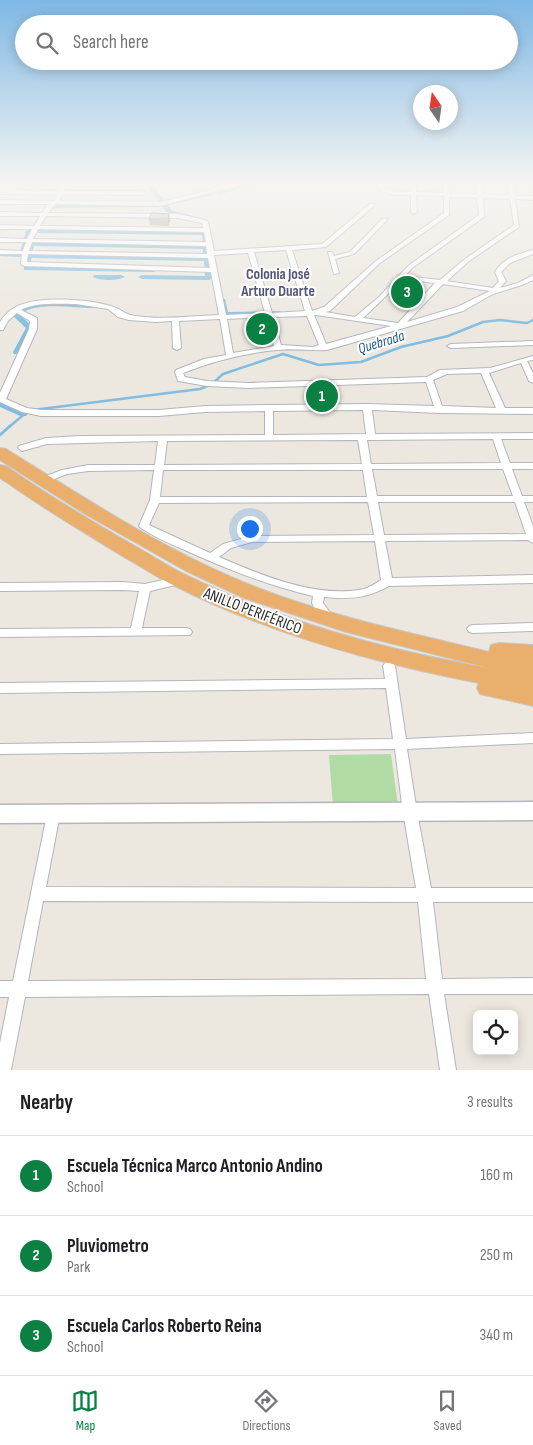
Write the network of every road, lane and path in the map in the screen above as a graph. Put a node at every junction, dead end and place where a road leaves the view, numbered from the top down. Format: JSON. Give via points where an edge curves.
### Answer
{"nodes":[{"id":1,"x":31,"y":234,"type":"edge"},
{"id":2,"x":207,"y":234,"type":"edge"},
{"id":3,"x":338,"y":234,"type":"edge"},
{"id":4,"x":371,"y":234,"type":"edge"},
{"id":5,"x":418,"y":234,"type":"edge"},
{"id":6,"x":458,"y":234,"type":"edge"},
{"id":7,"x":505,"y":234,"type":"edge"},
{"id":8,"x":0,"y":240,"type":"edge"},
{"id":9,"x":27,"y":240,"type":"junction"},
{"id":10,"x":208,"y":244,"type":"junction"},
{"id":11,"x":324,"y":246,"type":"junction"},
{"id":12,"x":289,"y":249,"type":"junction"},
{"id":13,"x":0,"y":252,"type":"edge"},
{"id":14,"x":22,"y":252,"type":"junction"},
{"id":15,"x":251,"y":252,"type":"junction"},
{"id":16,"x":533,"y":252,"type":"edge"},
{"id":17,"x":208,"y":256,"type":"junction"},
{"id":18,"x":332,"y":258,"type":"junction"},
{"id":19,"x":209,"y":270,"type":"junction"},
{"id":20,"x":336,"y":273,"type":"dead end"},
{"id":21,"x":399,"y":277,"type":"junction"},
{"id":22,"x":533,"y":277,"type":"edge"},
{"id":23,"x":441,"y":282,"type":"junction"},
{"id":24,"x":493,"y":292,"type":"junction"},
{"id":25,"x":18,"y":311,"type":"junction"},
{"id":26,"x":267,"y":313,"type":"junction"},
{"id":27,"x":311,"y":313,"type":"junction"},
{"id":28,"x":222,"y":316,"type":"junction"},
{"id":29,"x":358,"y":318,"type":"junction"},
{"id":30,"x":175,"y":319,"type":"junction"},
{"id":31,"x":399,"y":325,"type":"junction"},
{"id":32,"x":0,"y":328,"type":"edge"},
{"id":33,"x":533,"y":344,"type":"edge"},
{"id":34,"x":451,"y":346,"type":"dead end"},
{"id":35,"x":278,"y":347,"type":"junction"},
{"id":36,"x":177,"y":348,"type":"dead end"},
{"id":37,"x":324,"y":348,"type":"junction"},
{"id":38,"x":230,"y":356,"type":"junction"},
{"id":39,"x":533,"y":358,"type":"edge"},
{"id":40,"x":523,"y":360,"type":"junction"},
{"id":41,"x":484,"y":371,"type":"junction"},
{"id":42,"x":429,"y":379,"type":"junction"},
{"id":43,"x":533,"y":381,"type":"edge"},
{"id":44,"x":1,"y":399,"type":"edge"},
{"id":45,"x":367,"y":407,"type":"junction"},
{"id":46,"x":269,"y":408,"type":"junction"},
{"id":47,"x":439,"y":410,"type":"junction"},
{"id":48,"x":502,"y":410,"type":"junction"},
{"id":49,"x":533,"y":411,"type":"edge"},
{"id":50,"x":496,"y":436,"type":"junction"},
{"id":51,"x":533,"y":436,"type":"edge"},
{"id":52,"x":163,"y":438,"type":"junction"},
{"id":53,"x":270,"y":438,"type":"junction"},
{"id":54,"x":367,"y":438,"type":"junction"},
{"id":55,"x":22,"y":448,"type":"dead end"},
{"id":56,"x":0,"y":453,"type":"edge"},
{"id":57,"x":533,"y":466,"type":"edge"},
{"id":58,"x":368,"y":467,"type":"junction"},
{"id":59,"x":506,"y":467,"type":"junction"},
{"id":60,"x":158,"y":468,"type":"junction"},
{"id":61,"x":0,"y":470,"type":"edge"},
{"id":62,"x":44,"y":480,"type":"junction"},
{"id":63,"x":517,"y":499,"type":"junction"},
{"id":64,"x":533,"y":499,"type":"edge"},
{"id":65,"x":155,"y":500,"type":"junction"},
{"id":66,"x":373,"y":501,"type":"junction"},
{"id":67,"x":533,"y":538,"type":"edge"},
{"id":68,"x":379,"y":539,"type":"junction"},
{"id":69,"x":211,"y":558,"type":"junction"},
{"id":70,"x":533,"y":579,"type":"edge"},
{"id":71,"x":180,"y":580,"type":"junction"},
{"id":72,"x":387,"y":582,"type":"junction"},
{"id":73,"x":0,"y":586,"type":"edge"},
{"id":74,"x":145,"y":588,"type":"junction"},
{"id":75,"x":319,"y":594,"type":"junction"},
{"id":76,"x":533,"y":627,"type":"edge"},
{"id":77,"x":473,"y":629,"type":"dead end"},
{"id":78,"x":332,"y":630,"type":"junction"},
{"id":79,"x":136,"y":632,"type":"junction"},
{"id":80,"x":186,"y":632,"type":"dead end"},
{"id":81,"x":0,"y":633,"type":"edge"},
{"id":82,"x":439,"y":648,"type":"junction"},
{"id":83,"x":533,"y":653,"type":"edge"},
{"id":84,"x":533,"y":667,"type":"edge"},
{"id":85,"x":390,"y":674,"type":"junction"},
{"id":86,"x":533,"y":683,"type":"edge"},
{"id":87,"x":0,"y":688,"type":"edge"},
{"id":88,"x":533,"y":697,"type":"edge"},
{"id":89,"x":533,"y":738,"type":"edge"},
{"id":90,"x":400,"y":744,"type":"junction"},
{"id":91,"x":0,"y":749,"type":"edge"},
{"id":92,"x":533,"y":811,"type":"edge"},
{"id":93,"x":410,"y":812,"type":"junction"},
{"id":94,"x":0,"y":814,"type":"edge"},
{"id":95,"x":54,"y":814,"type":"junction"},
{"id":96,"x":37,"y":894,"type":"junction"},
{"id":97,"x":425,"y":895,"type":"junction"},
{"id":98,"x":533,"y":895,"type":"edge"},
{"id":99,"x":435,"y":985,"type":"junction"},
{"id":100,"x":533,"y":986,"type":"edge"},
{"id":101,"x":0,"y":989,"type":"edge"},
{"id":102,"x":19,"y":989,"type":"junction"},
{"id":103,"x":3,"y":1070,"type":"edge"},
{"id":104,"x":448,"y":1070,"type":"edge"}],
"edges":[{"from":1,"to":9,"type":"street"},
{"from":2,"to":10,"type":"street"},
{"from":3,"to":11,"type":"street"},
{"from":4,"to":18,"type":"street","via":[[352,253]]},
{"from":5,"to":27,"type":"street","via":[[378,262],[327,309]]},
{"from":6,"to":21,"type":"street"},
{"from":7,"to":23,"type":"street"},
{"from":8,"to":9,"type":"street"},
{"from":9,"to":10,"type":"street"},
{"from":9,"to":14,"type":"street"},
{"from":10,"to":17,"type":"street"},
{"from":11,"to":12,"type":"street"},
{"from":11,"to":18,"type":"street"},
{"from":12,"to":15,"type":"street"},
{"from":12,"to":27,"type":"street"},
{"from":13,"to":14,"type":"street"},
{"from":14,"to":17,"type":"street"},
{"from":14,"to":19,"type":"street","via":[[24,264],[28,265]]},
{"from":15,"to":17,"type":"street"},
{"from":15,"to":26,"type":"street"},
{"from":16,"to":24,"type":"street","via":[[516,257],[500,268],[498,272],[503,281]]},
{"from":17,"to":19,"type":"street"},
{"from":18,"to":20,"type":"street"},
{"from":19,"to":28,"type":"street"},
{"from":21,"to":23,"type":"street"},
{"from":21,"to":29,"type":"street"},
{"from":22,"to":24,"type":"street"},
{"from":23,"to":24,"type":"street"},
{"from":23,"to":31,"type":"street"},
{"from":24,"to":31,"type":"street","via":[[460,309]]},
{"from":25,"to":30,"type":"street","via":[[23,306],[69,302],[114,309],[122,316],[136,319]]},
{"from":25,"to":32,"type":"street"},
{"from":25,"to":44,"type":"street","via":[[35,322]]},
{"from":26,"to":27,"type":"street"},
{"from":26,"to":28,"type":"street"},
{"from":26,"to":35,"type":"street"},
{"from":27,"to":29,"type":"street"},
{"from":27,"to":37,"type":"street"},
{"from":28,"to":30,"type":"street"},
{"from":28,"to":38,"type":"street"},
{"from":29,"to":31,"type":"street"},
{"from":30,"to":36,"type":"street"},
{"from":31,"to":37,"type":"street"},
{"from":33,"to":34,"type":"street"},
{"from":35,"to":37,"type":"street"},
{"from":35,"to":38,"type":"street"},
{"from":38,"to":42,"type":"street","via":[[181,370],[179,376],[207,384],[247,386],[370,384]]},
{"from":39,"to":40,"type":"street"},
{"from":40,"to":41,"type":"street","via":[[504,368]]},
{"from":40,"to":43,"type":"street"},
{"from":41,"to":42,"type":"street","via":[[443,373]]},
{"from":41,"to":48,"type":"street"},
{"from":42,"to":47,"type":"street"},
{"from":44,"to":46,"type":"street","via":[[41,413],[159,413]]},
{"from":45,"to":46,"type":"street"},
{"from":45,"to":47,"type":"street"},
{"from":45,"to":54,"type":"street"},
{"from":46,"to":53,"type":"street"},
{"from":47,"to":48,"type":"street"},
{"from":48,"to":49,"type":"street"},
{"from":50,"to":51,"type":"street"},
{"from":50,"to":54,"type":"street"},
{"from":50,"to":59,"type":"street"},
{"from":52,"to":53,"type":"street"},
{"from":52,"to":55,"type":"street","via":[[46,441]]},
{"from":52,"to":60,"type":"street"},
{"from":53,"to":54,"type":"street"},
{"from":54,"to":58,"type":"street"},
{"from":56,"to":62,"type":"highway","name":"ANILLO PERIFÉRICO"},
{"from":57,"to":59,"type":"street"},
{"from":58,"to":59,"type":"street"},
{"from":58,"to":60,"type":"street"},
{"from":58,"to":66,"type":"street"},
{"from":59,"to":63,"type":"street"},
{"from":60,"to":62,"type":"street","via":[[74,469]]},
{"from":60,"to":65,"type":"street"},
{"from":61,"to":71,"type":"highway","name":"ANILLO PERIFÉRICO","via":[[78,521]]},
{"from":62,"to":78,"type":"highway","name":"ANILLO PERIFÉRICO","via":[[193,566]]},
{"from":63,"to":64,"type":"street"},
{"from":63,"to":66,"type":"street"},
{"from":63,"to":67,"type":"street"},
{"from":65,"to":66,"type":"street"},
{"from":65,"to":69,"type":"street","via":[[144,526]]},
{"from":66,"to":68,"type":"street"},
{"from":67,"to":68,"type":"street"},
{"from":68,"to":69,"type":"street","via":[[252,539],[227,546]]},
{"from":68,"to":72,"type":"street"},
{"from":69,"to":75,"type":"street","via":[[269,581]]},
{"from":70,"to":72,"type":"street"},
{"from":71,"to":74,"type":"street"},
{"from":71,"to":78,"type":"highway","name":"ANILLO PERIFÉRICO","via":[[241,607]]},
{"from":72,"to":75,"type":"street","via":[[380,589],[366,594]]},
{"from":73,"to":74,"type":"street"},
{"from":74,"to":79,"type":"street"},
{"from":75,"to":78,"type":"street","via":[[317,603]]},
{"from":76,"to":77,"type":"street"},
{"from":78,"to":82,"type":"highway","name":"ANILLO PERIFÉRICO"},
{"from":78,"to":85,"type":"highway"},
{"from":78,"to":86,"type":"highway","name":"ANILLO PERIFÉRICO","via":[[430,664]]},
{"from":79,"to":80,"type":"street"},
{"from":79,"to":81,"type":"street"},
{"from":82,"to":83,"type":"highway"},
{"from":82,"to":84,"type":"highway","name":"ANILLO PERIFÉRICO"},
{"from":85,"to":87,"type":"street"},
{"from":85,"to":88,"type":"highway"},
{"from":85,"to":90,"type":"street"},
{"from":89,"to":90,"type":"street"},
{"from":90,"to":91,"type":"street"},
{"from":90,"to":93,"type":"street"},
{"from":92,"to":93,"type":"street"},
{"from":93,"to":95,"type":"street"},
{"from":93,"to":97,"type":"street"},
{"from":94,"to":95,"type":"street"},
{"from":95,"to":96,"type":"street"},
{"from":96,"to":97,"type":"street"},
{"from":96,"to":102,"type":"street"},
{"from":97,"to":98,"type":"street"},
{"from":97,"to":99,"type":"street"},
{"from":99,"to":100,"type":"street"},
{"from":99,"to":102,"type":"street"},
{"from":99,"to":104,"type":"street"},
{"from":101,"to":102,"type":"street"},
{"from":102,"to":103,"type":"street"}]}
